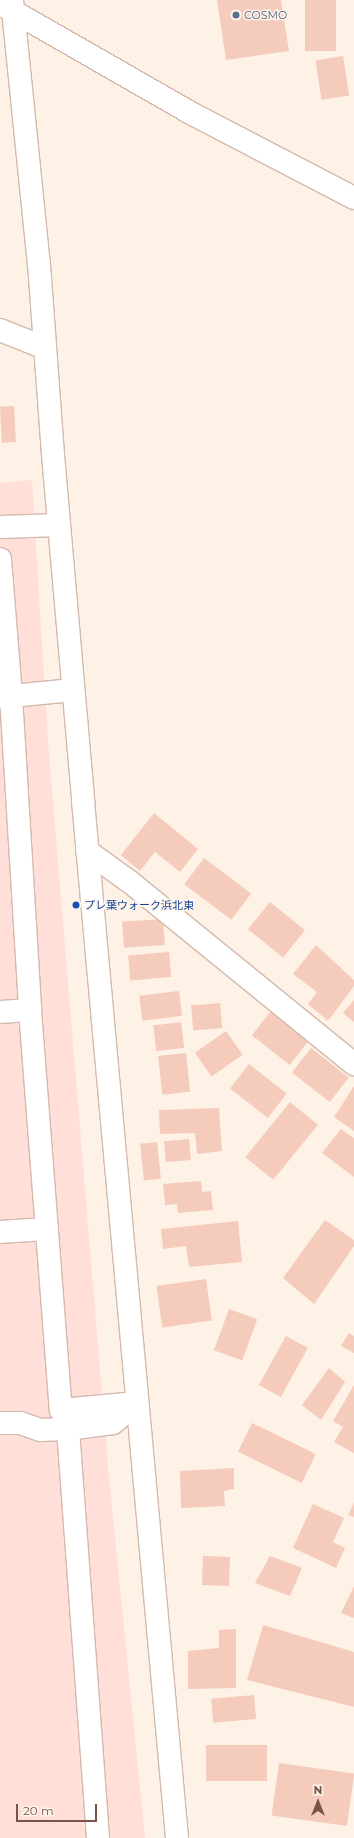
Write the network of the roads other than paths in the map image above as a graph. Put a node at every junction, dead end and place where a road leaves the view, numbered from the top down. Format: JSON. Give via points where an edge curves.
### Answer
{"nodes":[{"id":1,"x":9,"y":5,"type":"edge"},
{"id":2,"x":354,"y":198,"type":"edge"},
{"id":3,"x":0,"y":330,"type":"edge"},
{"id":4,"x":45,"y":348,"type":"junction"},
{"id":5,"x":59,"y":525,"type":"junction"},
{"id":6,"x":0,"y":527,"type":"edge"},
{"id":7,"x":0,"y":559,"type":"edge"},
{"id":8,"x":73,"y":690,"type":"junction"},
{"id":9,"x":5,"y":697,"type":"edge"},
{"id":10,"x":87,"y":851,"type":"junction"},
{"id":11,"x":30,"y":1010,"type":"junction"},
{"id":12,"x":0,"y":1012,"type":"edge"},
{"id":13,"x":354,"y":1064,"type":"edge"},
{"id":14,"x":47,"y":1229,"type":"junction"},
{"id":15,"x":0,"y":1232,"type":"edge"},
{"id":16,"x":137,"y":1403,"type":"junction"},
{"id":17,"x":0,"y":1423,"type":"edge"},
{"id":18,"x":68,"y":1429,"type":"junction"},
{"id":19,"x":98,"y":1838,"type":"edge"},
{"id":20,"x":177,"y":1838,"type":"edge"}],
"edges":[{"from":1,"to":2,"type":"street","via":[[187,111]]},
{"from":1,"to":4,"type":"street","via":[[39,264]]},
{"from":3,"to":4,"type":"street"},
{"from":4,"to":5,"type":"street"},
{"from":5,"to":6,"type":"street"},
{"from":5,"to":8,"type":"street"},
{"from":7,"to":9,"type":"street"},
{"from":8,"to":9,"type":"street"},
{"from":8,"to":10,"type":"street"},
{"from":9,"to":11,"type":"street"},
{"from":10,"to":13,"type":"street","via":[[130,882]]},
{"from":10,"to":16,"type":"street"},
{"from":11,"to":12,"type":"street"},
{"from":11,"to":14,"type":"street"},
{"from":14,"to":15,"type":"street"},
{"from":14,"to":16,"type":"street","via":[[61,1410]]},
{"from":16,"to":18,"type":"street","via":[[114,1423]]},
{"from":16,"to":20,"type":"street"},
{"from":17,"to":18,"type":"street","via":[[20,1423],[40,1430]]},
{"from":18,"to":19,"type":"street"}]}
